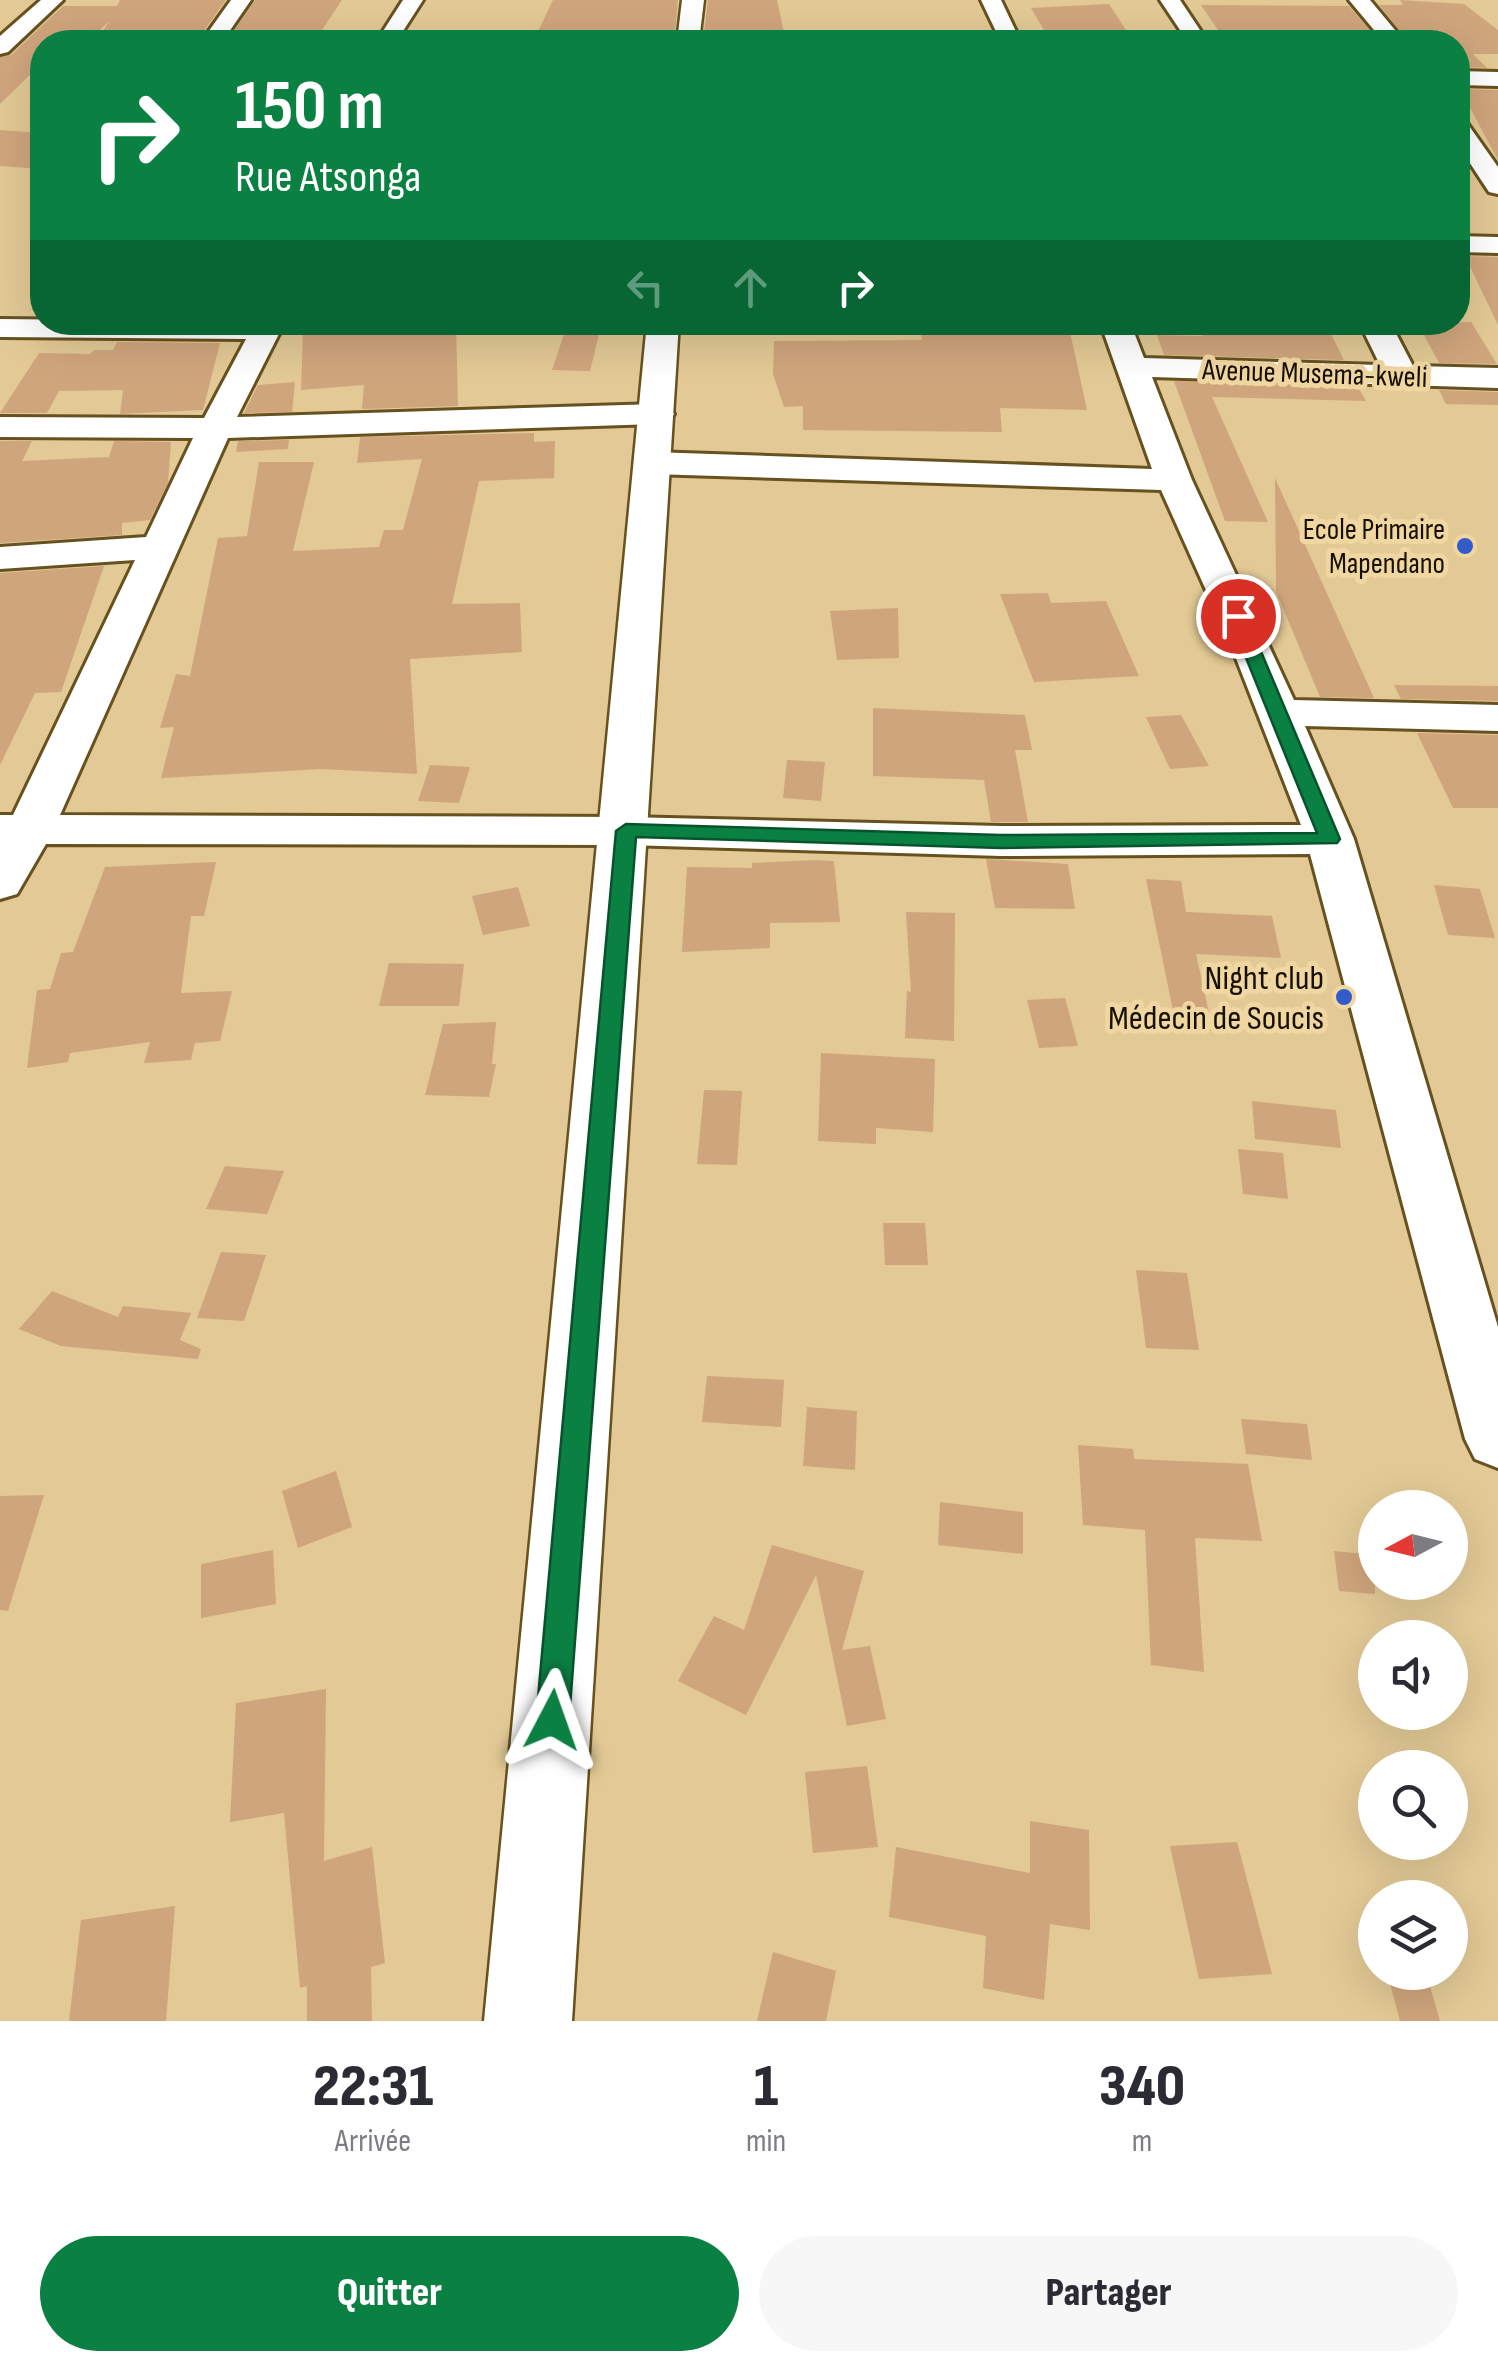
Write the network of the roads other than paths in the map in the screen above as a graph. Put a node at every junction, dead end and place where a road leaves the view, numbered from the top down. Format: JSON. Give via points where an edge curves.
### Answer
{"nodes":[{"id":1,"x":53,"y":0,"type":"edge"},
{"id":2,"x":241,"y":0,"type":"edge"},
{"id":3,"x":413,"y":0,"type":"edge"},
{"id":4,"x":694,"y":0,"type":"edge"},
{"id":5,"x":991,"y":0,"type":"edge"},
{"id":6,"x":1170,"y":0,"type":"edge"},
{"id":7,"x":1359,"y":0,"type":"edge"},
{"id":8,"x":220,"y":30,"type":"edge"},
{"id":9,"x":394,"y":30,"type":"edge"},
{"id":10,"x":690,"y":30,"type":"edge"},
{"id":11,"x":1005,"y":30,"type":"edge"},
{"id":12,"x":1190,"y":30,"type":"edge"},
{"id":13,"x":1384,"y":30,"type":"edge"},
{"id":14,"x":0,"y":47,"type":"edge"},
{"id":15,"x":0,"y":57,"type":"edge"},
{"id":16,"x":28,"y":57,"type":"dead end"},
{"id":17,"x":1470,"y":78,"type":"edge"},
{"id":18,"x":1498,"y":79,"type":"edge"},
{"id":19,"x":1470,"y":145,"type":"edge"},
{"id":20,"x":1498,"y":186,"type":"edge"},
{"id":21,"x":1470,"y":244,"type":"edge"},
{"id":22,"x":1498,"y":245,"type":"edge"},
{"id":23,"x":0,"y":328,"type":"edge"},
{"id":24,"x":30,"y":328,"type":"edge"},
{"id":25,"x":263,"y":335,"type":"edge"},
{"id":26,"x":662,"y":335,"type":"edge"},
{"id":27,"x":1120,"y":335,"type":"edge"},
{"id":28,"x":1381,"y":335,"type":"edge"},
{"id":29,"x":1133,"y":367,"type":"junction"},
{"id":30,"x":1402,"y":376,"type":"junction"},
{"id":31,"x":1498,"y":378,"type":"edge"},
{"id":32,"x":0,"y":427,"type":"edge"},
{"id":33,"x":215,"y":428,"type":"junction"},
{"id":34,"x":654,"y":438,"type":"junction"},
{"id":35,"x":1174,"y":480,"type":"junction"},
{"id":36,"x":160,"y":548,"type":"junction"},
{"id":37,"x":0,"y":558,"type":"edge"},
{"id":38,"x":1278,"y":712,"type":"junction"},
{"id":39,"x":1498,"y":718,"type":"edge"},
{"id":40,"x":15,"y":830,"type":"edge"},
{"id":41,"x":626,"y":831,"type":"junction"},
{"id":42,"x":1330,"y":839,"type":"junction"},
{"id":43,"x":0,"y":884,"type":"edge"},
{"id":44,"x":1498,"y":1438,"type":"edge"},
{"id":45,"x":528,"y":2021,"type":"edge"}],
"edges":[{"from":1,"to":14,"type":"street"},
{"from":2,"to":8,"type":"street"},
{"from":3,"to":9,"type":"street"},
{"from":4,"to":10,"type":"main road"},
{"from":5,"to":11,"type":"street"},
{"from":6,"to":12,"type":"street"},
{"from":7,"to":13,"type":"street"},
{"from":15,"to":16,"type":"street"},
{"from":17,"to":18,"type":"street"},
{"from":19,"to":20,"type":"street"},
{"from":21,"to":22,"type":"street"},
{"from":23,"to":24,"type":"street"},
{"from":25,"to":33,"type":"street"},
{"from":26,"to":34,"type":"main road"},
{"from":27,"to":29,"type":"street"},
{"from":28,"to":30,"type":"street"},
{"from":29,"to":30,"type":"street","name":"Avenue Musema-kweli"},
{"from":29,"to":35,"type":"street"},
{"from":30,"to":31,"type":"street","name":"Avenue Musema-kweli"},
{"from":32,"to":33,"type":"street"},
{"from":33,"to":34,"type":"street"},
{"from":33,"to":36,"type":"street"},
{"from":34,"to":35,"type":"street"},
{"from":34,"to":41,"type":"main road"},
{"from":35,"to":38,"type":"street"},
{"from":36,"to":37,"type":"street"},
{"from":36,"to":40,"type":"street"},
{"from":38,"to":39,"type":"street"},
{"from":38,"to":42,"type":"street"},
{"from":40,"to":41,"type":"street"},
{"from":40,"to":43,"type":"street"},
{"from":41,"to":42,"type":"street","via":[[1001,842]]},
{"from":41,"to":45,"type":"main road"},
{"from":42,"to":44,"type":"street"}]}
